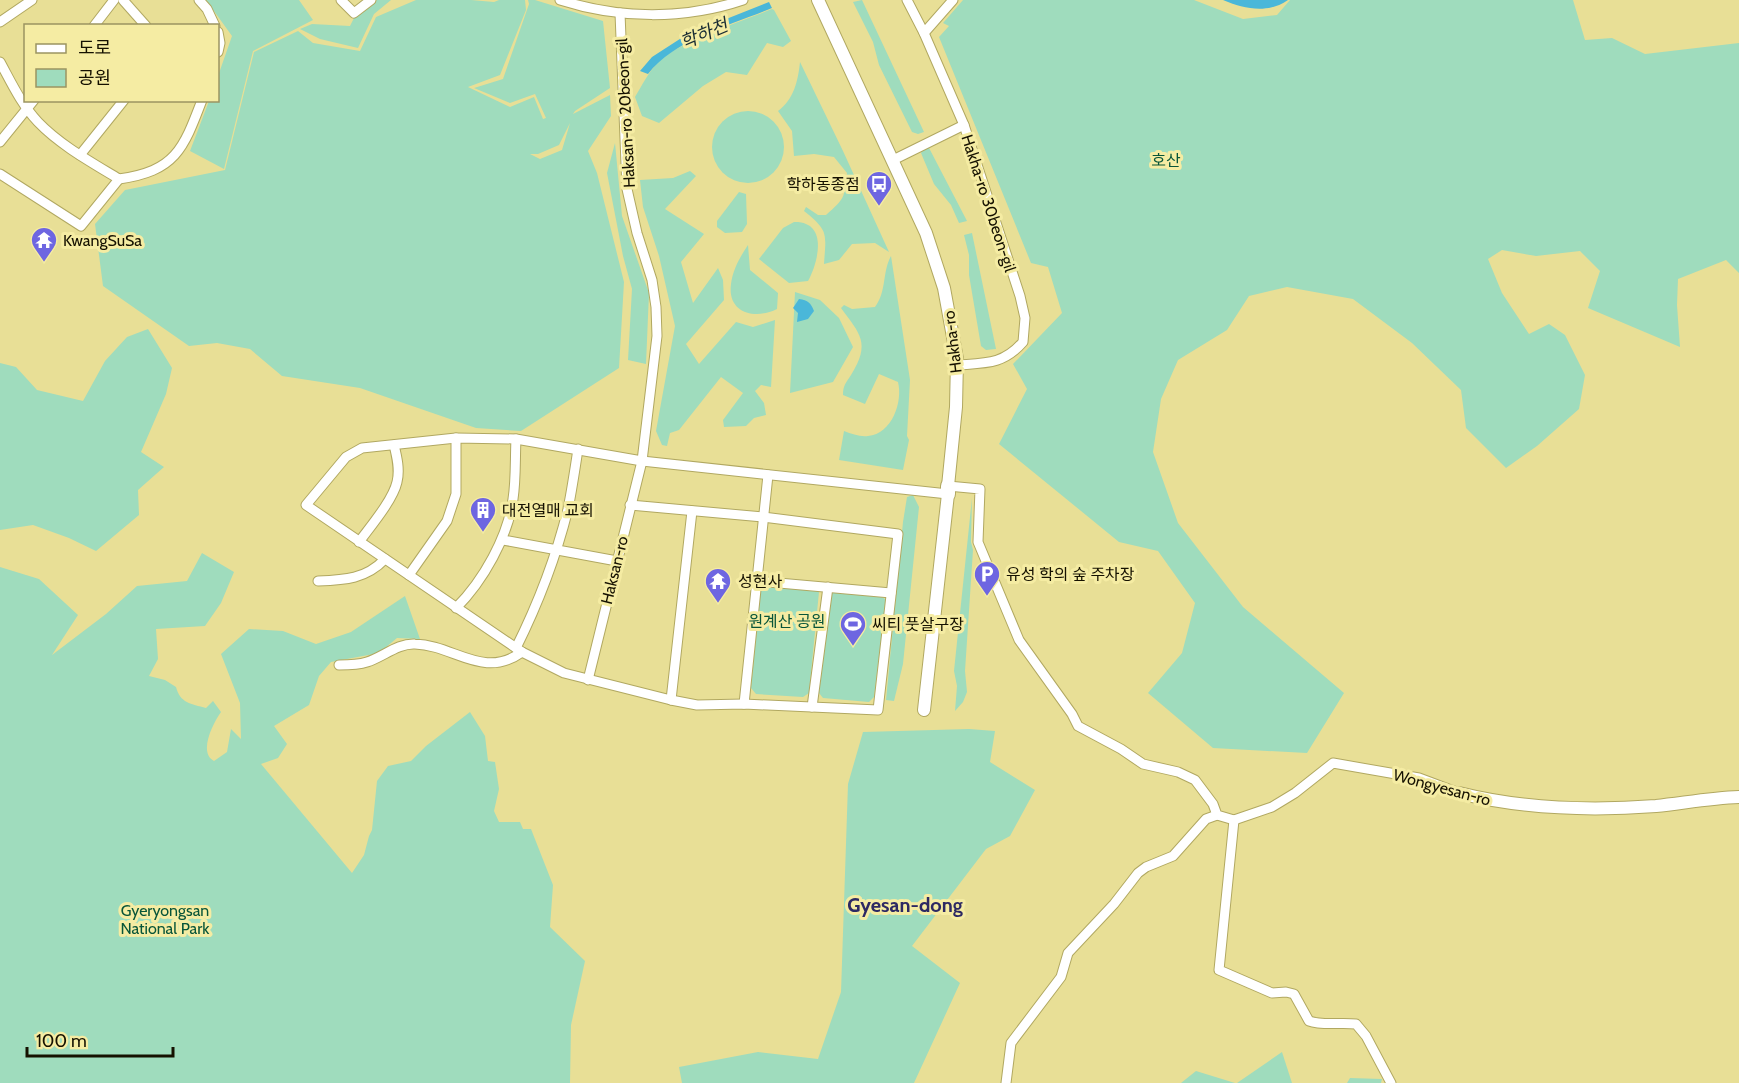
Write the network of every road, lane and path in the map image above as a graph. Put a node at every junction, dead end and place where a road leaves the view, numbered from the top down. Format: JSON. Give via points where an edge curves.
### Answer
{"nodes":[{"id":1,"x":32,"y":0,"type":"edge"},
{"id":2,"x":114,"y":0,"type":"edge"},
{"id":3,"x":123,"y":0,"type":"edge"},
{"id":4,"x":199,"y":0,"type":"edge"},
{"id":5,"x":341,"y":0,"type":"edge"},
{"id":6,"x":371,"y":0,"type":"edge"},
{"id":7,"x":560,"y":0,"type":"edge"},
{"id":8,"x":741,"y":0,"type":"edge"},
{"id":9,"x":818,"y":0,"type":"edge"},
{"id":10,"x":907,"y":0,"type":"edge"},
{"id":11,"x":953,"y":0,"type":"edge"},
{"id":12,"x":620,"y":13,"type":"junction"},
{"id":13,"x":0,"y":22,"type":"edge"},
{"id":14,"x":96,"y":24,"type":"edge"},
{"id":15,"x":144,"y":24,"type":"edge"},
{"id":16,"x":215,"y":24,"type":"edge"},
{"id":17,"x":924,"y":33,"type":"junction"},
{"id":18,"x":0,"y":62,"type":"edge"},
{"id":19,"x":32,"y":102,"type":"edge"},
{"id":20,"x":122,"y":102,"type":"edge"},
{"id":21,"x":201,"y":102,"type":"edge"},
{"id":22,"x":27,"y":109,"type":"junction"},
{"id":23,"x":964,"y":125,"type":"junction"},
{"id":24,"x":0,"y":142,"type":"edge"},
{"id":25,"x":80,"y":155,"type":"junction"},
{"id":26,"x":893,"y":160,"type":"junction"},
{"id":27,"x":0,"y":174,"type":"edge"},
{"id":28,"x":119,"y":178,"type":"junction"},
{"id":29,"x":957,"y":365,"type":"junction"},
{"id":30,"x":456,"y":438,"type":"junction"},
{"id":31,"x":516,"y":439,"type":"junction"},
{"id":32,"x":394,"y":445,"type":"junction"},
{"id":33,"x":578,"y":449,"type":"junction"},
{"id":34,"x":642,"y":461,"type":"junction"},
{"id":35,"x":768,"y":475,"type":"junction"},
{"id":36,"x":948,"y":490,"type":"junction"},
{"id":37,"x":630,"y":505,"type":"junction"},
{"id":38,"x":692,"y":510,"type":"junction"},
{"id":39,"x":763,"y":517,"type":"junction"},
{"id":40,"x":503,"y":540,"type":"junction"},
{"id":41,"x":359,"y":542,"type":"junction"},
{"id":42,"x":556,"y":550,"type":"junction"},
{"id":43,"x":385,"y":560,"type":"junction"},
{"id":44,"x":617,"y":561,"type":"junction"},
{"id":45,"x":409,"y":575,"type":"junction"},
{"id":46,"x":318,"y":581,"type":"dead end"},
{"id":47,"x":757,"y":581,"type":"junction"},
{"id":48,"x":828,"y":587,"type":"junction"},
{"id":49,"x":891,"y":593,"type":"junction"},
{"id":50,"x":456,"y":608,"type":"junction"},
{"id":51,"x":519,"y":650,"type":"junction"},
{"id":52,"x":339,"y":665,"type":"dead end"},
{"id":53,"x":588,"y":680,"type":"junction"},
{"id":54,"x":671,"y":700,"type":"junction"},
{"id":55,"x":744,"y":704,"type":"junction"},
{"id":56,"x":773,"y":705,"type":"junction"},
{"id":57,"x":812,"y":707,"type":"junction"},
{"id":58,"x":924,"y":710,"type":"dead end"},
{"id":59,"x":771,"y":716,"type":"dead end"},
{"id":60,"x":1458,"y":793,"type":"joint"},
{"id":61,"x":1739,"y":797,"type":"edge"},
{"id":62,"x":1217,"y":815,"type":"junction"},
{"id":63,"x":1234,"y":820,"type":"junction"},
{"id":64,"x":1006,"y":1083,"type":"edge"},
{"id":65,"x":1391,"y":1083,"type":"edge"}],
"edges":[{"from":1,"to":13,"type":"street"},
{"from":2,"to":14,"type":"street"},
{"from":3,"to":15,"type":"street"},
{"from":4,"to":16,"type":"street"},
{"from":5,"to":6,"type":"street","via":[[354,14]]},
{"from":7,"to":12,"type":"street"},
{"from":8,"to":12,"type":"street","via":[[678,14]]},
{"from":9,"to":26,"type":"street","name":"Hakha-ro"},
{"from":10,"to":17,"type":"street","name":"Hakha-ro 30beon-gil"},
{"from":11,"to":17,"type":"street"},
{"from":12,"to":34,"type":"street","name":"Haksan-ro 20beon-gil","via":[[627,189],[656,307],[657,336]]},
{"from":17,"to":23,"type":"street","name":"Hakha-ro 30beon-gil"},
{"from":18,"to":22,"type":"street"},
{"from":19,"to":22,"type":"street"},
{"from":20,"to":25,"type":"street"},
{"from":21,"to":28,"type":"street","via":[[188,136],[167,164]]},
{"from":22,"to":24,"type":"street"},
{"from":22,"to":25,"type":"street"},
{"from":23,"to":26,"type":"street"},
{"from":23,"to":29,"type":"street","name":"Hakha-ro 30beon-gil","via":[[1020,296],[1025,332],[1023,342],[1007,358]]},
{"from":25,"to":28,"type":"street"},
{"from":26,"to":29,"type":"street","name":"Hakha-ro","via":[[926,233],[944,288]]},
{"from":27,"to":28,"type":"street","via":[[81,226]]},
{"from":29,"to":36,"type":"street","name":"Hakha-ro"},
{"from":30,"to":31,"type":"street"},
{"from":30,"to":32,"type":"street"},
{"from":30,"to":45,"type":"street","via":[[456,494],[447,521]]},
{"from":31,"to":33,"type":"street"},
{"from":31,"to":40,"type":"street","via":[[513,500]]},
{"from":32,"to":41,"type":"street","via":[[397,484]]},
{"from":32,"to":41,"type":"street","via":[[362,448],[346,457],[306,505]]},
{"from":33,"to":34,"type":"street"},
{"from":33,"to":42,"type":"street"},
{"from":34,"to":35,"type":"street"},
{"from":34,"to":37,"type":"street","name":"Haksan-ro"},
{"from":35,"to":36,"type":"street"},
{"from":35,"to":39,"type":"street"},
{"from":36,"to":58,"type":"street","name":"Hakha-ro"},
{"from":36,"to":62,"type":"street","via":[[980,489],[978,542],[1019,640],[1078,726],[1143,764],[1195,780]]},
{"from":37,"to":38,"type":"street"},
{"from":37,"to":44,"type":"street","name":"Haksan-ro"},
{"from":38,"to":39,"type":"street"},
{"from":38,"to":54,"type":"street"},
{"from":39,"to":47,"type":"street"},
{"from":39,"to":49,"type":"street","via":[[898,534]]},
{"from":40,"to":42,"type":"street"},
{"from":40,"to":50,"type":"street"},
{"from":41,"to":43,"type":"street"},
{"from":42,"to":44,"type":"street"},
{"from":42,"to":51,"type":"street"},
{"from":43,"to":45,"type":"street"},
{"from":43,"to":46,"type":"street","via":[[357,578]]},
{"from":44,"to":53,"type":"street","name":"Haksan-ro"},
{"from":45,"to":50,"type":"street"},
{"from":47,"to":48,"type":"street"},
{"from":47,"to":55,"type":"street"},
{"from":48,"to":49,"type":"street"},
{"from":48,"to":57,"type":"street"},
{"from":49,"to":57,"type":"street","via":[[878,710]]},
{"from":50,"to":51,"type":"street"},
{"from":51,"to":52,"type":"street","via":[[502,663],[485,663],[413,644],[367,662]]},
{"from":51,"to":53,"type":"street","via":[[564,673]]},
{"from":53,"to":54,"type":"street"},
{"from":54,"to":55,"type":"street","via":[[698,705]]},
{"from":55,"to":56,"type":"street"},
{"from":56,"to":57,"type":"street"},
{"from":56,"to":59,"type":"street"},
{"from":60,"to":61,"type":"street","name":"Wongyesan-ro","via":[[1494,801],[1597,808]]},
{"from":60,"to":63,"type":"street","name":"Wongyesan-ro","via":[[1419,778],[1333,763],[1272,807]]},
{"from":62,"to":63,"type":"street"},
{"from":62,"to":64,"type":"street","via":[[1206,819],[1173,856],[1138,873],[1068,953],[1060,977],[1011,1043]]},
{"from":63,"to":65,"type":"street","via":[[1219,970],[1272,993],[1294,994],[1309,1021],[1356,1024]]}]}
